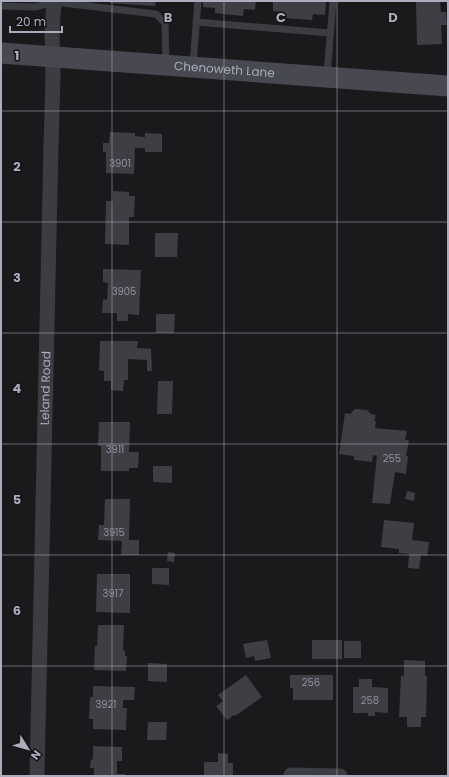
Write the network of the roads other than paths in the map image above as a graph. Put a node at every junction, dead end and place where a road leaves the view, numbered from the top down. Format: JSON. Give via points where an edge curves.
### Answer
{"nodes":[{"id":1,"x":198,"y":1,"type":"edge"},
{"id":2,"x":333,"y":1,"type":"edge"},
{"id":3,"x":54,"y":2,"type":"edge"},
{"id":4,"x":22,"y":4,"type":"edge"},
{"id":5,"x":1,"y":6,"type":"edge"},
{"id":6,"x":196,"y":22,"type":"junction"},
{"id":7,"x":330,"y":32,"type":"junction"},
{"id":8,"x":1,"y":53,"type":"edge"},
{"id":9,"x":53,"y":56,"type":"junction"},
{"id":10,"x":166,"y":64,"type":"junction"},
{"id":11,"x":192,"y":67,"type":"junction"},
{"id":12,"x":327,"y":77,"type":"junction"},
{"id":13,"x":448,"y":86,"type":"edge"},
{"id":14,"x":292,"y":775,"type":"edge"},
{"id":15,"x":37,"y":776,"type":"edge"},
{"id":16,"x":340,"y":776,"type":"edge"}],
"edges":[{"from":1,"to":6,"type":"lane"},
{"from":2,"to":7,"type":"lane"},
{"from":3,"to":4,"type":"lane","via":[[35,7]]},
{"from":3,"to":9,"type":"street","name":"Leland Road"},
{"from":3,"to":10,"type":"lane","via":[[156,14],[165,23]]},
{"from":4,"to":5,"type":"lane"},
{"from":6,"to":7,"type":"lane"},
{"from":6,"to":11,"type":"lane"},
{"from":7,"to":12,"type":"lane"},
{"from":8,"to":9,"type":"main road","name":"Chenoweth Lane"},
{"from":9,"to":10,"type":"main road","name":"Chenoweth Lane"},
{"from":9,"to":15,"type":"street","name":"Leland Road"},
{"from":10,"to":11,"type":"main road","name":"Chenoweth Lane"},
{"from":11,"to":12,"type":"main road","name":"Chenoweth Lane"},
{"from":12,"to":13,"type":"main road","name":"Chenoweth Lane"},
{"from":14,"to":16,"type":"street"}]}
